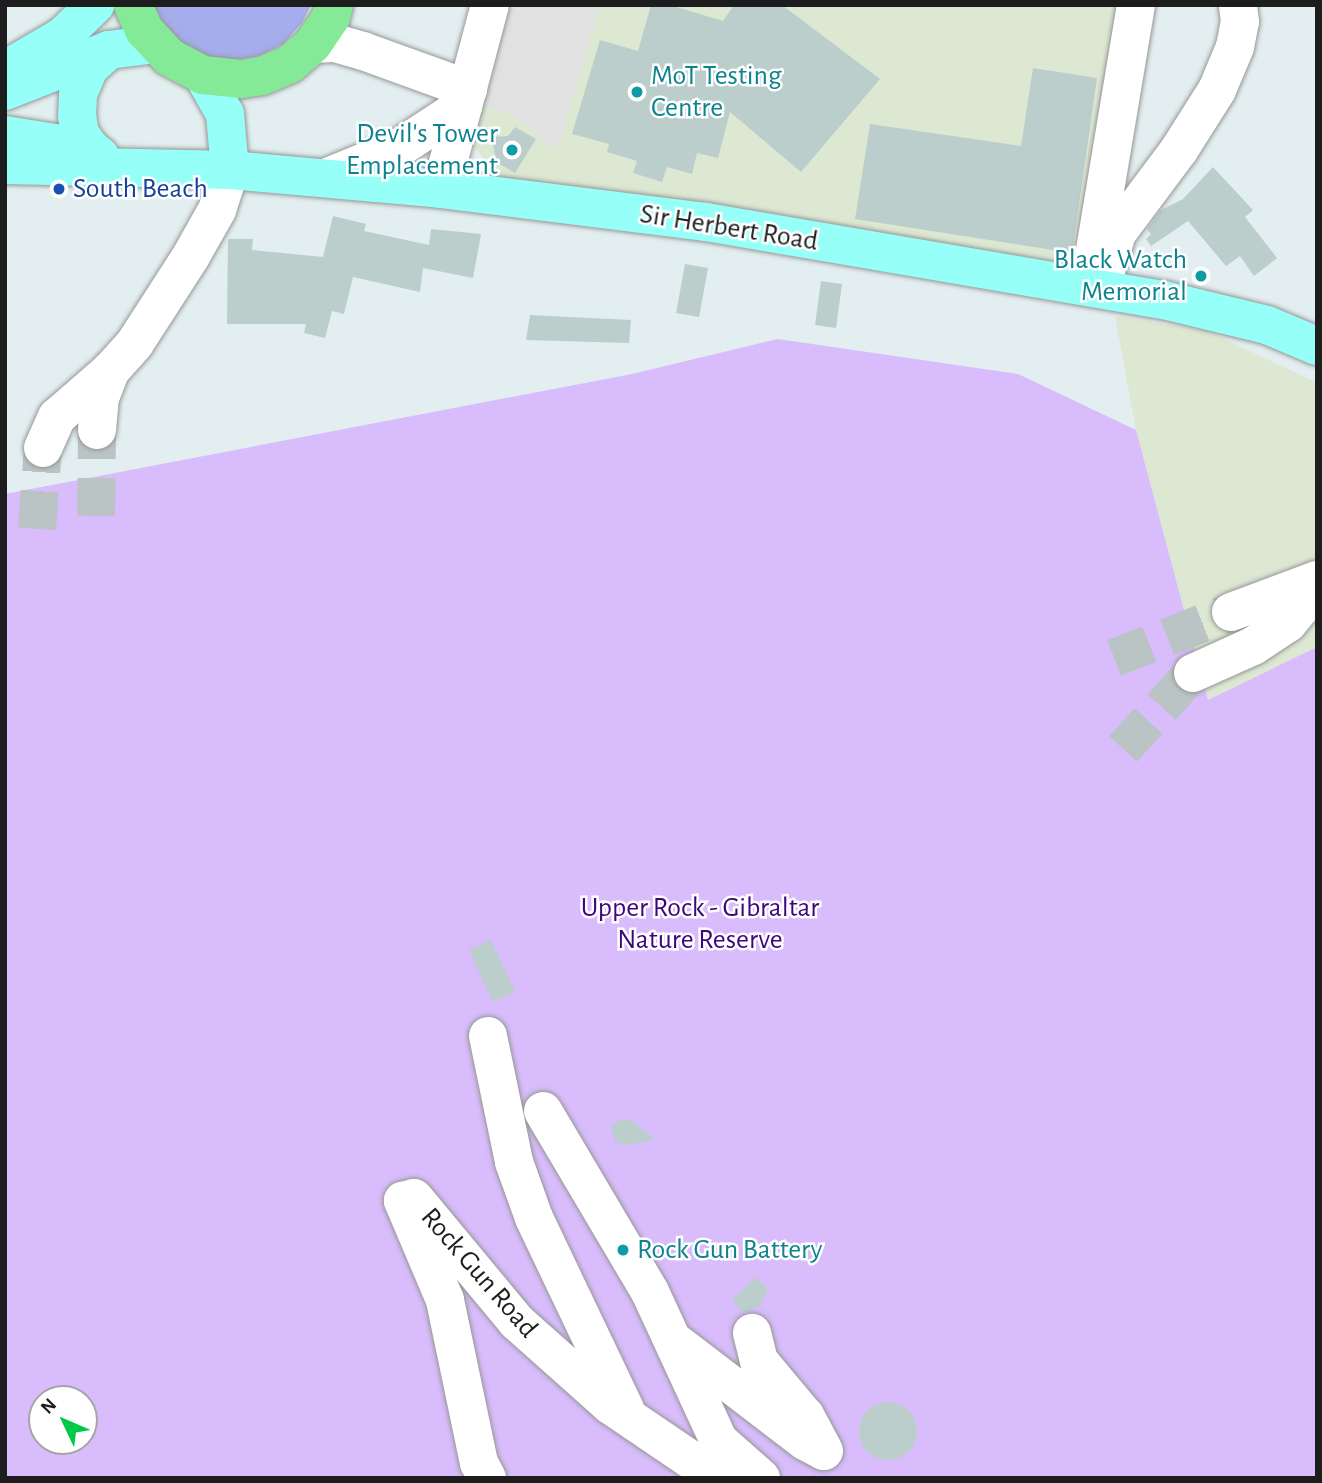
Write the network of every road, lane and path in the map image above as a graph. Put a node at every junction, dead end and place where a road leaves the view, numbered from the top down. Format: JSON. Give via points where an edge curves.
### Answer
{"nodes":[{"id":1,"x":95,"y":5,"type":"edge"},
{"id":2,"x":133,"y":5,"type":"edge"},
{"id":3,"x":334,"y":5,"type":"edge"},
{"id":4,"x":490,"y":5,"type":"edge"},
{"id":5,"x":1136,"y":5,"type":"edge"},
{"id":6,"x":1241,"y":11,"type":"edge"},
{"id":7,"x":155,"y":44,"type":"junction"},
{"id":8,"x":313,"y":44,"type":"junction"},
{"id":9,"x":109,"y":50,"type":"junction"},
{"id":10,"x":5,"y":70,"type":"edge"},
{"id":11,"x":203,"y":75,"type":"junction"},
{"id":12,"x":262,"y":76,"type":"junction"},
{"id":13,"x":5,"y":91,"type":"edge"},
{"id":14,"x":462,"y":109,"type":"junction"},
{"id":15,"x":225,"y":114,"type":"junction"},
{"id":16,"x":5,"y":135,"type":"edge"},
{"id":17,"x":116,"y":161,"type":"junction"},
{"id":18,"x":5,"y":165,"type":"edge"},
{"id":19,"x":230,"y":170,"type":"junction"},
{"id":20,"x":325,"y":178,"type":"junction"},
{"id":21,"x":441,"y":189,"type":"junction"},
{"id":22,"x":516,"y":199,"type":"junction"},
{"id":23,"x":1095,"y":287,"type":"junction"},
{"id":24,"x":1317,"y":346,"type":"edge"},
{"id":25,"x":111,"y":370,"type":"junction"},
{"id":26,"x":97,"y":430,"type":"tunnel mouth"},
{"id":27,"x":43,"y":448,"type":"tunnel mouth"},
{"id":28,"x":1317,"y":580,"type":"edge"},
{"id":29,"x":1317,"y":588,"type":"edge"},
{"id":30,"x":1231,"y":612,"type":"tunnel mouth"},
{"id":31,"x":1193,"y":673,"type":"tunnel mouth"},
{"id":32,"x":488,"y":1036,"type":"dead end"},
{"id":33,"x":543,"y":1111,"type":"dead end"},
{"id":34,"x":752,"y":1333,"type":"dead end"},
{"id":35,"x":674,"y":1341,"type":"junction"},
{"id":36,"x":629,"y":1417,"type":"junction"},
{"id":37,"x":487,"y":1478,"type":"edge"},
{"id":38,"x":718,"y":1478,"type":"edge"},
{"id":39,"x":761,"y":1478,"type":"edge"}],
"edges":[{"from":1,"to":10,"type":"main road","via":[[63,36]]},
{"from":2,"to":7,"type":"highway"},
{"from":3,"to":8,"type":"highway"},
{"from":4,"to":14,"type":"street"},
{"from":5,"to":23,"type":"street"},
{"from":6,"to":23,"type":"street","via":[[1235,47],[1200,119],[1116,233]]},
{"from":7,"to":9,"type":"main road"},
{"from":7,"to":11,"type":"highway"},
{"from":8,"to":12,"type":"highway","via":[[290,64]]},
{"from":8,"to":14,"type":"street","via":[[344,46]]},
{"from":9,"to":13,"type":"main road"},
{"from":9,"to":17,"type":"main road","via":[[89,68],[78,94],[77,117],[80,134],[91,149]]},
{"from":11,"to":12,"type":"highway","via":[[232,79]]},
{"from":11,"to":15,"type":"main road"},
{"from":12,"to":15,"type":"main road"},
{"from":14,"to":20,"type":"street","via":[[399,148]]},
{"from":14,"to":21,"type":"street"},
{"from":14,"to":22,"type":"street","via":[[472,167]]},
{"from":15,"to":19,"type":"main road"},
{"from":16,"to":17,"type":"main road","via":[[61,144]]},
{"from":17,"to":18,"type":"main road","via":[[98,169]]},
{"from":17,"to":19,"type":"main road","name":"Sir Herbert Road"},
{"from":19,"to":20,"type":"main road","name":"Sir Herbert Road"},
{"from":19,"to":25,"type":"street","via":[[217,210],[191,256],[135,343]]},
{"from":20,"to":21,"type":"main road","name":"Sir Herbert Road"},
{"from":21,"to":22,"type":"main road","name":"Sir Herbert Road"},
{"from":22,"to":23,"type":"main road","name":"Sir Herbert Road","via":[[706,222]]},
{"from":23,"to":24,"type":"main road","name":"Sir Herbert Road","via":[[1220,311]]},
{"from":25,"to":26,"type":"street","via":[[100,398]]},
{"from":25,"to":27,"type":"street","via":[[57,417]]},
{"from":28,"to":30,"type":"street"},
{"from":29,"to":31,"type":"street","via":[[1288,623],[1253,646]]},
{"from":32,"to":36,"type":"street","via":[[514,1162],[534,1218]]},
{"from":33,"to":35,"type":"street"},
{"from":34,"to":35,"type":"street","via":[[759,1361],[805,1416],[824,1451],[804,1441]]},
{"from":35,"to":39,"type":"street","via":[[719,1441]]},
{"from":36,"to":37,"type":"street","name":"Rock Gun Road","via":[[517,1322],[414,1198],[403,1201],[445,1300],[479,1463]]},
{"from":36,"to":38,"type":"street","name":"Rock Gun Road"}]}
